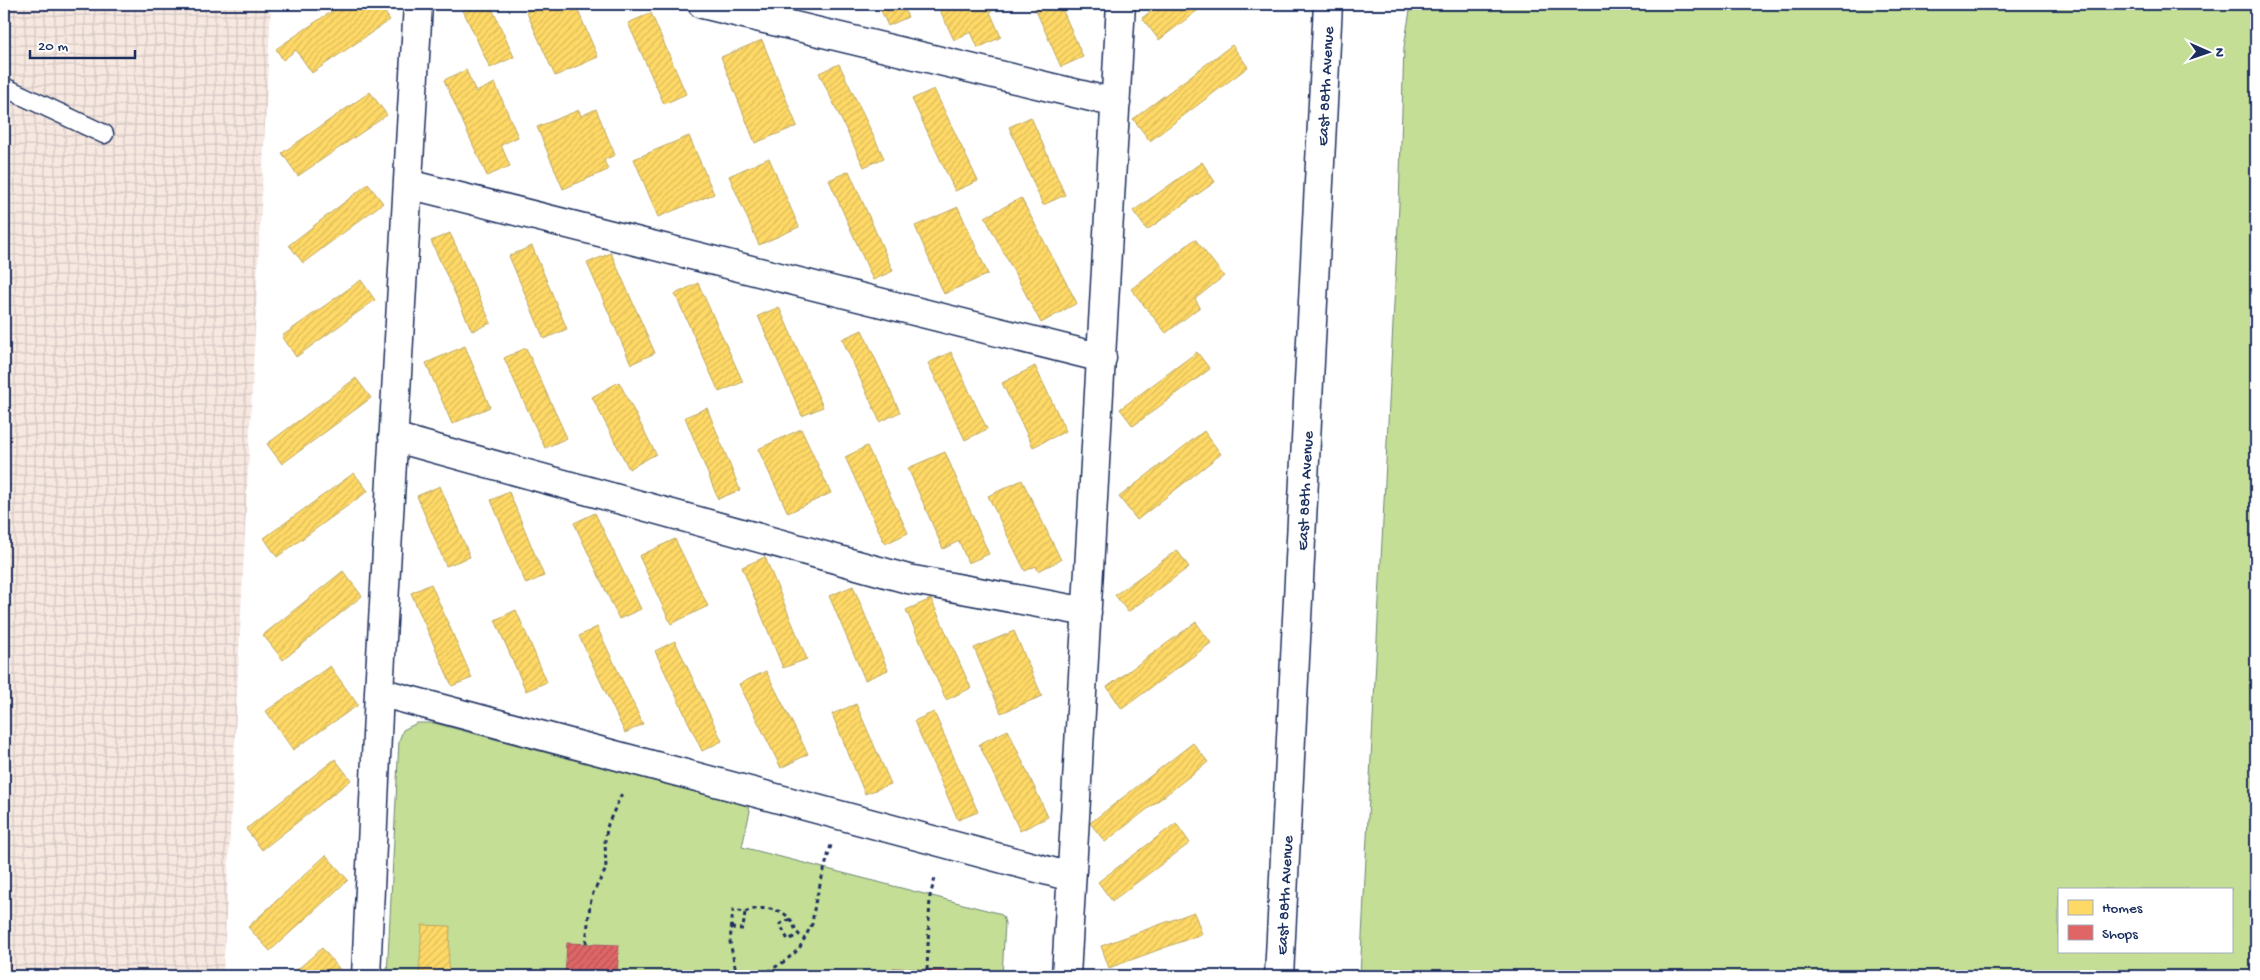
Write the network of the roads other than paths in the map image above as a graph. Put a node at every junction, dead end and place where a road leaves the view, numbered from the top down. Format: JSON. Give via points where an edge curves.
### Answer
{"nodes":[{"id":1,"x":418,"y":4,"type":"edge"},
{"id":2,"x":702,"y":4,"type":"edge"},
{"id":3,"x":1121,"y":4,"type":"edge"},
{"id":4,"x":1328,"y":4,"type":"edge"},
{"id":5,"x":4,"y":87,"type":"edge"},
{"id":6,"x":1116,"y":103,"type":"junction"},
{"id":7,"x":104,"y":134,"type":"dead end"},
{"id":8,"x":408,"y":184,"type":"junction"},
{"id":9,"x":1102,"y":358,"type":"junction"},
{"id":10,"x":393,"y":437,"type":"junction"},
{"id":11,"x":1087,"y":612,"type":"junction"},
{"id":12,"x":379,"y":692,"type":"junction"},
{"id":13,"x":1071,"y":877,"type":"junction"},
{"id":14,"x":366,"y":976,"type":"edge"},
{"id":15,"x":1066,"y":976,"type":"edge"},
{"id":16,"x":1279,"y":976,"type":"edge"}],
"edges":[{"from":1,"to":8,"type":"street"},
{"from":2,"to":6,"type":"street"},
{"from":3,"to":6,"type":"street"},
{"from":4,"to":16,"type":"street","name":"East 88th Avenue"},
{"from":5,"to":7,"type":"lane"},
{"from":6,"to":9,"type":"street"},
{"from":8,"to":9,"type":"street"},
{"from":8,"to":10,"type":"street"},
{"from":9,"to":11,"type":"street"},
{"from":10,"to":11,"type":"street","via":[[908,580]]},
{"from":10,"to":12,"type":"street"},
{"from":11,"to":13,"type":"street"},
{"from":12,"to":13,"type":"street"},
{"from":12,"to":14,"type":"street"},
{"from":13,"to":15,"type":"street"}]}
